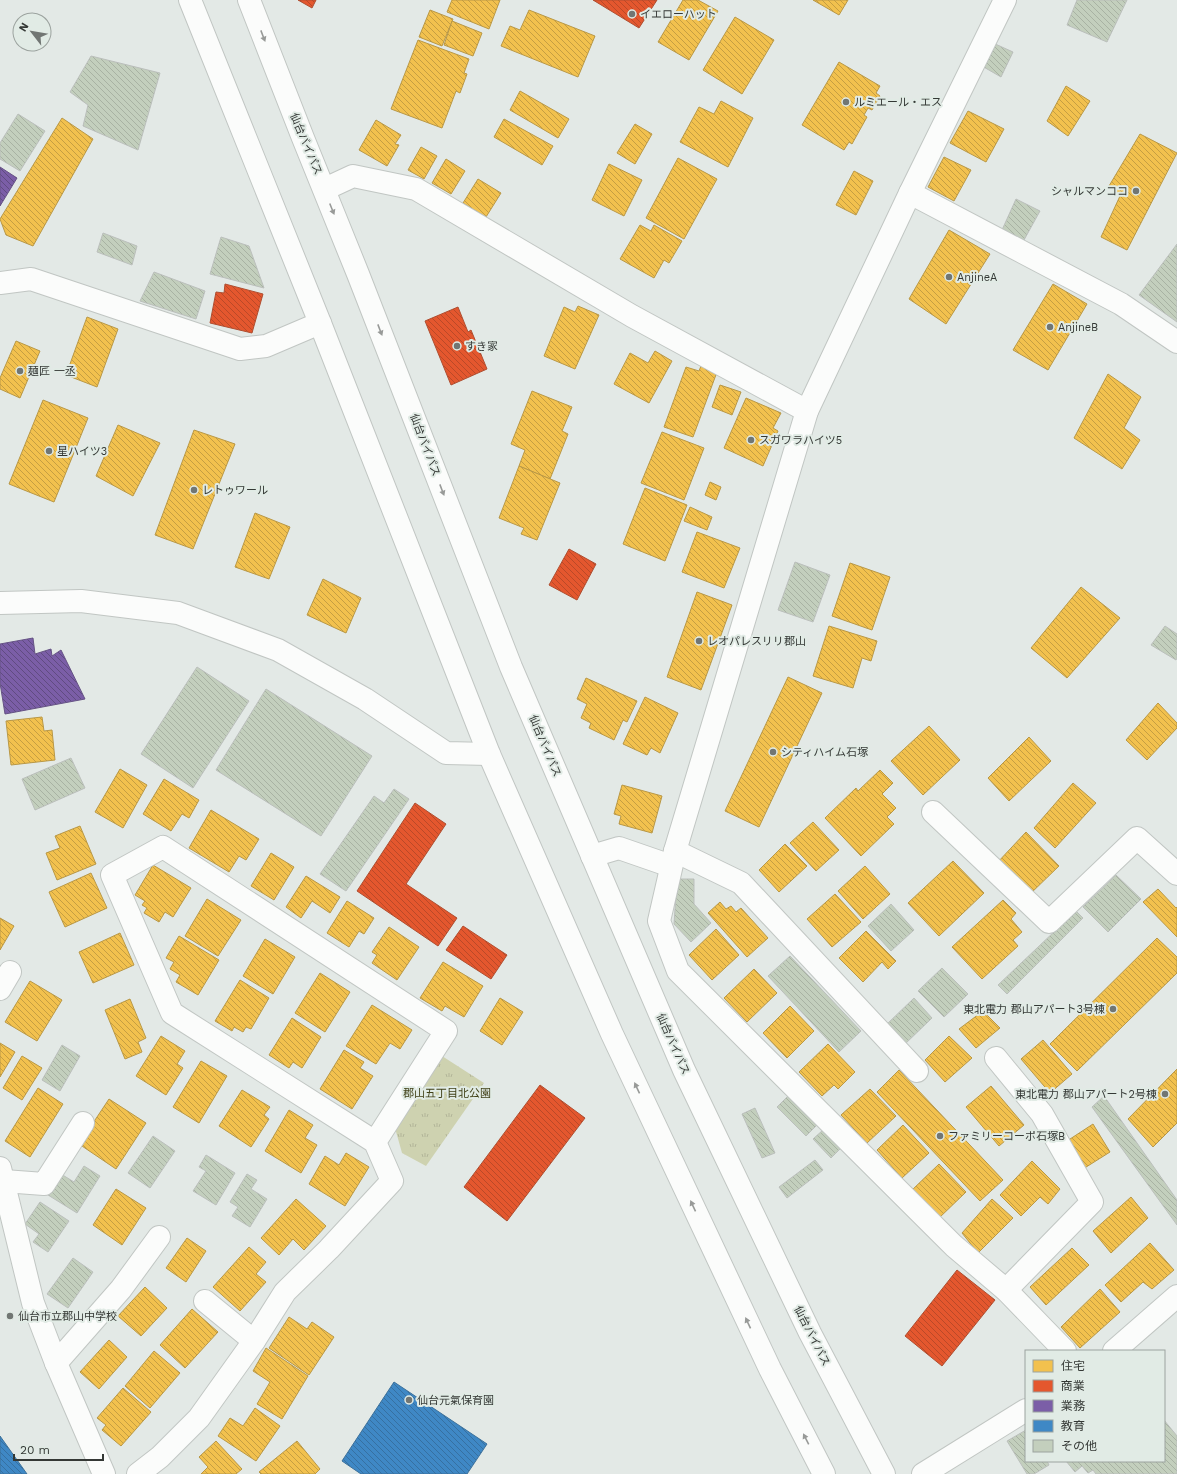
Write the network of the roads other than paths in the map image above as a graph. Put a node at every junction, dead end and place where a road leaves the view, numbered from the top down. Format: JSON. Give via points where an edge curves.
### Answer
{"nodes":[{"id":1,"x":190,"y":0,"type":"edge"},
{"id":2,"x":248,"y":0,"type":"edge"},
{"id":3,"x":1005,"y":0,"type":"edge"},
{"id":4,"x":324,"y":189,"type":"junction"},
{"id":5,"x":910,"y":193,"type":"junction"},
{"id":6,"x":0,"y":283,"type":"edge"},
{"id":7,"x":320,"y":323,"type":"junction"},
{"id":8,"x":1177,"y":342,"type":"edge"},
{"id":9,"x":807,"y":411,"type":"junction"},
{"id":10,"x":0,"y":602,"type":"edge"},
{"id":11,"x":489,"y":754,"type":"junction"},
{"id":12,"x":933,"y":812,"type":"dead end"},
{"id":13,"x":592,"y":856,"type":"junction"},
{"id":14,"x":673,"y":858,"type":"junction"},
{"id":15,"x":1177,"y":874,"type":"edge"},
{"id":16,"x":996,"y":1058,"type":"dead end"},
{"id":17,"x":917,"y":1071,"type":"dead end"},
{"id":18,"x":82,"y":1123,"type":"dead end"},
{"id":19,"x":375,"y":1142,"type":"junction"},
{"id":20,"x":2,"y":1175,"type":"edge"},
{"id":21,"x":159,"y":1237,"type":"dead end"},
{"id":22,"x":1006,"y":1290,"type":"junction"},
{"id":23,"x":1177,"y":1296,"type":"edge"},
{"id":24,"x":205,"y":1300,"type":"dead end"},
{"id":25,"x":254,"y":1341,"type":"junction"},
{"id":26,"x":1064,"y":1350,"type":"edge"},
{"id":27,"x":1115,"y":1350,"type":"edge"},
{"id":28,"x":56,"y":1363,"type":"junction"},
{"id":29,"x":1025,"y":1411,"type":"edge"},
{"id":30,"x":104,"y":1474,"type":"edge"},
{"id":31,"x":138,"y":1474,"type":"edge"},
{"id":32,"x":824,"y":1474,"type":"edge"},
{"id":33,"x":884,"y":1474,"type":"edge"},
{"id":34,"x":924,"y":1474,"type":"edge"}],
"edges":[{"from":1,"to":7,"type":"main road"},
{"from":2,"to":4,"type":"main road","name":"仙台バイパス","one_way":true},
{"from":3,"to":5,"type":"main road"},
{"from":4,"to":9,"type":"main road","via":[[353,176],[416,189],[632,316]]},
{"from":4,"to":13,"type":"main road","name":"仙台バイパス","one_way":true,"via":[[511,666]]},
{"from":5,"to":8,"type":"main road","via":[[1121,304]]},
{"from":5,"to":9,"type":"main road"},
{"from":6,"to":7,"type":"main road","via":[[31,279],[240,349],[266,346]]},
{"from":7,"to":11,"type":"main road"},
{"from":9,"to":14,"type":"main road"},
{"from":10,"to":11,"type":"main road","via":[[81,601],[178,613],[278,650],[365,699],[446,753]]},
{"from":32,"to":11,"type":"main road","one_way":true,"via":[[770,1369],[612,1034]]},
{"from":12,"to":15,"type":"main road","via":[[1049,922],[1137,838]]},
{"from":13,"to":14,"type":"main road","via":[[619,848]]},
{"from":13,"to":33,"type":"main road","name":"仙台バイパス","via":[[684,1070],[810,1333]]},
{"from":14,"to":17,"type":"main road","via":[[742,883]]},
{"from":14,"to":22,"type":"main road","via":[[660,921],[678,971],[954,1246]]},
{"from":16,"to":22,"type":"main road","via":[[1042,1114],[1092,1202]]},
{"from":18,"to":20,"type":"main road","via":[[44,1184]]},
{"from":19,"to":19,"type":"main road","via":[[172,1013],[112,875],[163,847],[446,1031]]},
{"from":19,"to":25,"type":"main road","via":[[392,1181],[286,1292]]},
{"from":20,"to":28,"type":"main road","via":[[33,1303]]},
{"from":21,"to":28,"type":"main road","via":[[121,1289]]},
{"from":22,"to":26,"type":"main road"},
{"from":23,"to":27,"type":"main road"},
{"from":24,"to":25,"type":"main road"},
{"from":25,"to":31,"type":"main road","via":[[199,1418],[160,1457]]},
{"from":28,"to":30,"type":"main road"},
{"from":29,"to":34,"type":"main road"}]}
